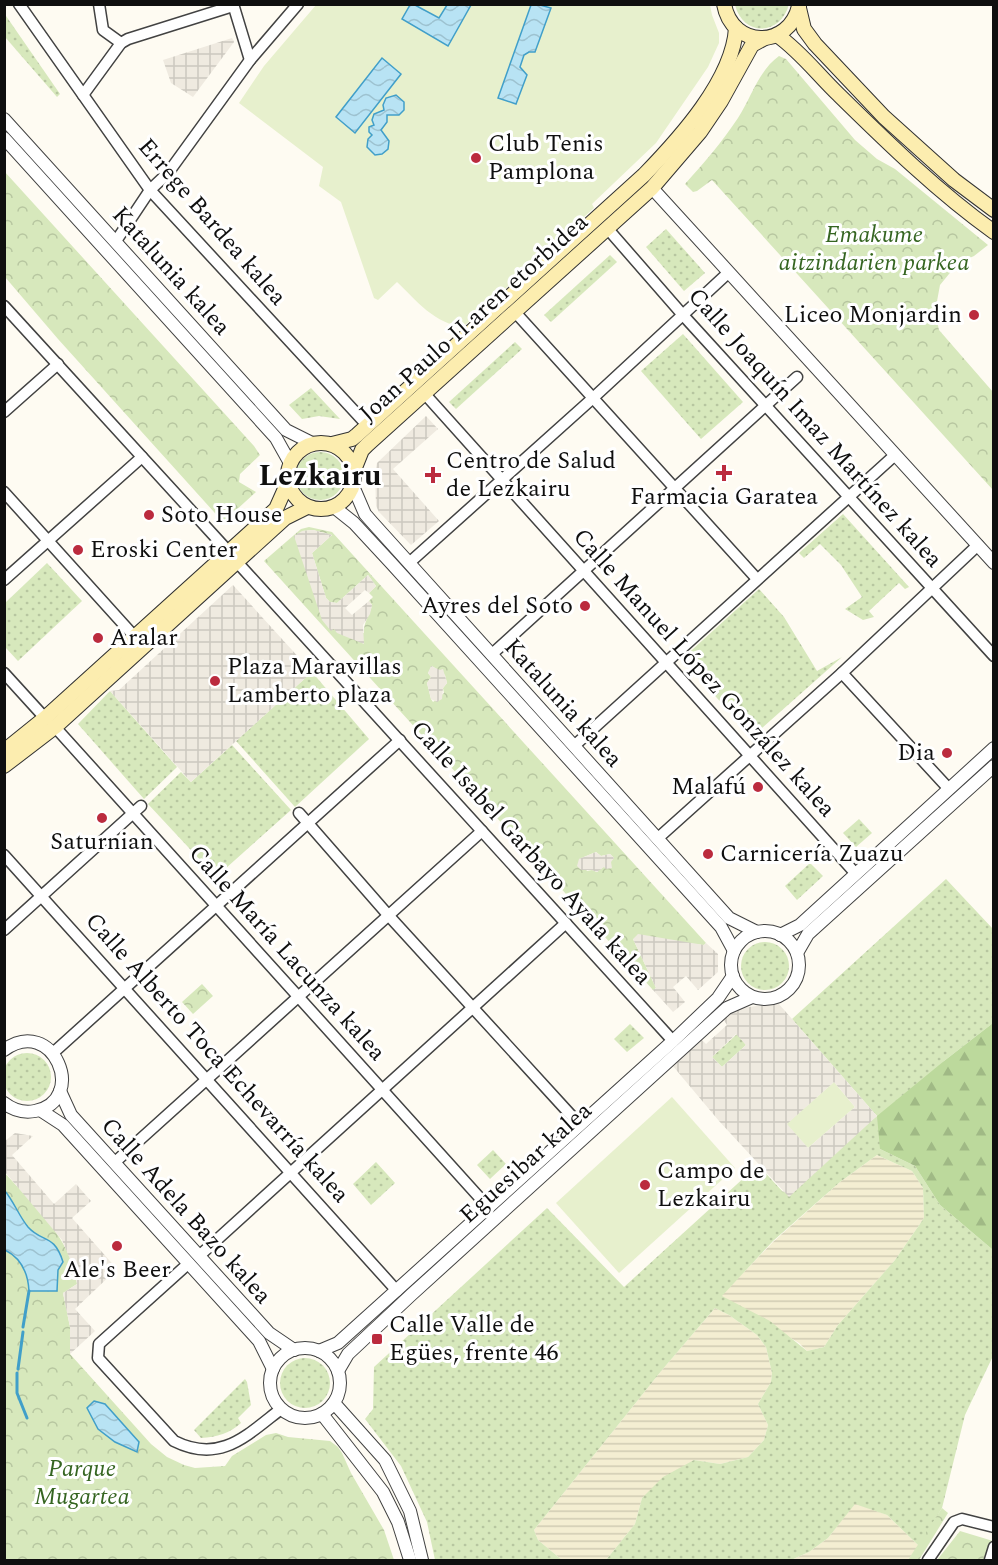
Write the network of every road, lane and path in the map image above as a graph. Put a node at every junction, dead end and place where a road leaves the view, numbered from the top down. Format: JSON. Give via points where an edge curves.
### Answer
{"nodes":[{"id":1,"x":19,"y":4,"type":"edge"},
{"id":2,"x":99,"y":4,"type":"edge"},
{"id":3,"x":298,"y":4,"type":"edge"},
{"id":4,"x":724,"y":4,"type":"edge"},
{"id":5,"x":233,"y":5,"type":"edge"},
{"id":6,"x":799,"y":6,"type":"edge"},
{"id":7,"x":736,"y":28,"type":"junction"},
{"id":8,"x":771,"y":37,"type":"junction"},
{"id":9,"x":121,"y":43,"type":"junction"},
{"id":10,"x":250,"y":60,"type":"junction"},
{"id":11,"x":83,"y":95,"type":"junction"},
{"id":12,"x":4,"y":119,"type":"edge"},
{"id":13,"x":4,"y":138,"type":"edge"},
{"id":14,"x":652,"y":188,"type":"junction"},
{"id":15,"x":150,"y":190,"type":"junction"},
{"id":16,"x":993,"y":210,"type":"edge"},
{"id":17,"x":607,"y":228,"type":"junction"},
{"id":18,"x":993,"y":232,"type":"edge"},
{"id":19,"x":116,"y":241,"type":"junction"},
{"id":20,"x":729,"y":273,"type":"junction"},
{"id":21,"x":4,"y":306,"type":"edge"},
{"id":22,"x":514,"y":312,"type":"junction"},
{"id":23,"x":682,"y":314,"type":"junction"},
{"id":24,"x":57,"y":364,"type":"junction"},
{"id":25,"x":797,"y":377,"type":"dead end"},
{"id":26,"x":424,"y":393,"type":"junction"},
{"id":27,"x":593,"y":398,"type":"junction"},
{"id":28,"x":766,"y":405,"type":"junction"},
{"id":29,"x":4,"y":412,"type":"edge"},
{"id":30,"x":368,"y":426,"type":"junction"},
{"id":31,"x":312,"y":443,"type":"junction"},
{"id":32,"x":332,"y":444,"type":"junction"},
{"id":33,"x":895,"y":455,"type":"junction"},
{"id":34,"x":142,"y":456,"type":"junction"},
{"id":35,"x":290,"y":463,"type":"junction"},
{"id":36,"x":354,"y":470,"type":"junction"},
{"id":37,"x":502,"y":480,"type":"junction"},
{"id":38,"x":288,"y":482,"type":"junction"},
{"id":39,"x":352,"y":486,"type":"junction"},
{"id":40,"x":674,"y":489,"type":"junction"},
{"id":41,"x":4,"y":492,"type":"edge"},
{"id":42,"x":849,"y":498,"type":"junction"},
{"id":43,"x":307,"y":507,"type":"junction"},
{"id":44,"x":334,"y":507,"type":"junction"},
{"id":45,"x":48,"y":541,"type":"junction"},
{"id":46,"x":978,"y":545,"type":"junction"},
{"id":47,"x":232,"y":556,"type":"junction"},
{"id":48,"x":409,"y":563,"type":"junction"},
{"id":49,"x":993,"y":563,"type":"edge"},
{"id":50,"x":585,"y":570,"type":"junction"},
{"id":51,"x":757,"y":579,"type":"junction"},
{"id":52,"x":4,"y":580,"type":"edge"},
{"id":53,"x":933,"y":588,"type":"junction"},
{"id":54,"x":134,"y":636,"type":"junction"},
{"id":55,"x":491,"y":655,"type":"junction"},
{"id":56,"x":993,"y":656,"type":"edge"},
{"id":57,"x":666,"y":661,"type":"junction"},
{"id":58,"x":4,"y":673,"type":"edge"},
{"id":59,"x":842,"y":673,"type":"junction"},
{"id":60,"x":50,"y":722,"type":"junction"},
{"id":61,"x":400,"y":740,"type":"junction"},
{"id":62,"x":574,"y":746,"type":"junction"},
{"id":63,"x":993,"y":748,"type":"edge"},
{"id":64,"x":4,"y":751,"type":"edge"},
{"id":65,"x":750,"y":755,"type":"junction"},
{"id":66,"x":4,"y":766,"type":"edge"},
{"id":67,"x":993,"y":766,"type":"edge"},
{"id":68,"x":949,"y":789,"type":"junction"},
{"id":69,"x":137,"y":810,"type":"junction"},
{"id":70,"x":299,"y":813,"type":"dead end"},
{"id":71,"x":307,"y":823,"type":"junction"},
{"id":72,"x":482,"y":831,"type":"junction"},
{"id":73,"x":657,"y":838,"type":"junction"},
{"id":74,"x":4,"y":855,"type":"edge"},
{"id":75,"x":856,"y":874,"type":"junction"},
{"id":76,"x":42,"y":897,"type":"junction"},
{"id":77,"x":216,"y":906,"type":"junction"},
{"id":78,"x":389,"y":916,"type":"junction"},
{"id":79,"x":566,"y":923,"type":"junction"},
{"id":80,"x":4,"y":930,"type":"edge"},
{"id":81,"x":757,"y":932,"type":"junction"},
{"id":82,"x":780,"y":935,"type":"junction"},
{"id":83,"x":734,"y":951,"type":"junction"},
{"id":84,"x":797,"y":953,"type":"junction"},
{"id":85,"x":733,"y":976,"type":"junction"},
{"id":86,"x":125,"y":988,"type":"junction"},
{"id":87,"x":298,"y":996,"type":"junction"},
{"id":88,"x":752,"y":997,"type":"junction"},
{"id":89,"x":473,"y":1007,"type":"junction"},
{"id":90,"x":673,"y":1041,"type":"junction"},
{"id":91,"x":8,"y":1044,"type":"edge"},
{"id":92,"x":53,"y":1053,"type":"junction"},
{"id":93,"x":206,"y":1079,"type":"junction"},
{"id":94,"x":381,"y":1089,"type":"junction"},
{"id":95,"x":60,"y":1091,"type":"junction"},
{"id":96,"x":6,"y":1106,"type":"edge"},
{"id":97,"x":40,"y":1110,"type":"junction"},
{"id":98,"x":579,"y":1124,"type":"junction"},
{"id":99,"x":114,"y":1163,"type":"junction"},
{"id":100,"x":291,"y":1172,"type":"junction"},
{"id":101,"x":488,"y":1207,"type":"junction"},
{"id":102,"x":194,"y":1260,"type":"junction"},
{"id":103,"x":397,"y":1290,"type":"junction"},
{"id":104,"x":294,"y":1350,"type":"junction"},
{"id":105,"x":319,"y":1351,"type":"junction"},
{"id":106,"x":273,"y":1369,"type":"junction"},
{"id":107,"x":338,"y":1371,"type":"junction"},
{"id":108,"x":334,"y":1403,"type":"junction"},
{"id":109,"x":281,"y":1409,"type":"junction"},
{"id":110,"x":322,"y":1414,"type":"junction"},
{"id":111,"x":993,"y":1527,"type":"edge"},
{"id":112,"x":993,"y":1547,"type":"edge"},
{"id":113,"x":410,"y":1560,"type":"edge"},
{"id":114,"x":422,"y":1560,"type":"edge"},
{"id":115,"x":928,"y":1560,"type":"edge"},
{"id":116,"x":990,"y":1560,"type":"edge"}],
"edges":[{"from":1,"to":11,"type":"street","name":"Errege Bardea kalea"},
{"from":2,"to":9,"type":"street","via":[[103,30]]},
{"from":3,"to":10,"type":"street"},
{"from":4,"to":7,"type":"main road"},
{"from":5,"to":9,"type":"street"},
{"from":5,"to":10,"type":"street"},
{"from":6,"to":8,"type":"main road","name":"Joan Paulo II.aren etorbidea","via":[[787,28]]},
{"from":6,"to":16,"type":"main road","via":[[804,29],[815,44],[884,117]]},
{"from":7,"to":8,"type":"main road","via":[[749,36]]},
{"from":7,"to":30,"type":"main road","name":"Joan Paulo II.aren etorbidea","via":[[727,63],[692,122],[672,147]]},
{"from":8,"to":14,"type":"main road","name":"Joan Paulo II.aren etorbidea","via":[[752,45],[700,132]]},
{"from":8,"to":18,"type":"main road","via":[[802,55],[902,156]]},
{"from":9,"to":11,"type":"street"},
{"from":10,"to":15,"type":"street","via":[[168,173]]},
{"from":11,"to":15,"type":"street","name":"Errege Bardea kalea"},
{"from":12,"to":19,"type":"street","name":"Katalunia kalea"},
{"from":13,"to":35,"type":"street","name":"Katalunia kalea","via":[[276,438]]},
{"from":14,"to":17,"type":"main road","name":"Joan Paulo II.aren etorbidea"},
{"from":14,"to":20,"type":"street"},
{"from":15,"to":19,"type":"street"},
{"from":15,"to":30,"type":"street","name":"Errege Bardea kalea"},
{"from":17,"to":22,"type":"main road","name":"Joan Paulo II.aren etorbidea"},
{"from":17,"to":23,"type":"street","name":"Calle Joaquín Imaz Martínez kalea"},
{"from":19,"to":31,"type":"street","name":"Katalunia kalea","via":[[286,429]]},
{"from":20,"to":23,"type":"street"},
{"from":20,"to":33,"type":"street"},
{"from":21,"to":24,"type":"street","name":"Calle Isabel Garbayo Ayala kalea"},
{"from":22,"to":26,"type":"main road","name":"Joan Paulo II.aren etorbidea"},
{"from":22,"to":27,"type":"street"},
{"from":23,"to":27,"type":"street"},
{"from":23,"to":28,"type":"street","name":"Calle Joaquín Imaz Martínez kalea"},
{"from":24,"to":29,"type":"street"},
{"from":24,"to":34,"type":"street","name":"Calle Isabel Garbayo Ayala kalea"},
{"from":25,"to":28,"type":"street"},
{"from":26,"to":36,"type":"main road","name":"Joan Paulo II.aren etorbidea","via":[[362,450]]},
{"from":26,"to":37,"type":"street","name":"Calle Manuel López González kalea"},
{"from":27,"to":37,"type":"street"},
{"from":27,"to":40,"type":"street"},
{"from":28,"to":40,"type":"street"},
{"from":28,"to":42,"type":"street","name":"Calle Joaquín Imaz Martínez kalea"},
{"from":30,"to":32,"type":"main road","name":"Joan Paulo II.aren etorbidea","via":[[352,439]]},
{"from":31,"to":32,"type":"main road"},
{"from":31,"to":35,"type":"main road","via":[[303,447]]},
{"from":32,"to":36,"type":"main road","via":[[342,450]]},
{"from":33,"to":42,"type":"street"},
{"from":33,"to":46,"type":"street"},
{"from":34,"to":45,"type":"street"},
{"from":34,"to":47,"type":"street","name":"Calle Isabel Garbayo Ayala kalea"},
{"from":35,"to":38,"type":"main road"},
{"from":36,"to":39,"type":"main road"},
{"from":37,"to":48,"type":"street"},
{"from":37,"to":50,"type":"street","name":"Calle Manuel López González kalea"},
{"from":38,"to":43,"type":"main road","via":[[291,492]]},
{"from":38,"to":47,"type":"main road","via":[[276,508]]},
{"from":39,"to":44,"type":"main road"},
{"from":39,"to":48,"type":"street","name":"Katalunia kalea","via":[[365,514]]},
{"from":40,"to":50,"type":"street"},
{"from":40,"to":51,"type":"street"},
{"from":41,"to":45,"type":"street"},
{"from":42,"to":51,"type":"street"},
{"from":42,"to":53,"type":"street","name":"Calle Joaquín Imaz Martínez kalea"},
{"from":43,"to":44,"type":"main road"},
{"from":43,"to":47,"type":"main road"},
{"from":44,"to":83,"type":"street","name":"Katalunia kalea","via":[[378,548],[721,927]]},
{"from":45,"to":52,"type":"street"},
{"from":45,"to":54,"type":"street"},
{"from":46,"to":49,"type":"street"},
{"from":46,"to":53,"type":"street"},
{"from":47,"to":54,"type":"main road"},
{"from":47,"to":60,"type":"main road"},
{"from":47,"to":61,"type":"street","name":"Calle Isabel Garbayo Ayala kalea"},
{"from":48,"to":55,"type":"street","name":"Katalunia kalea"},
{"from":50,"to":55,"type":"street"},
{"from":50,"to":57,"type":"street","name":"Calle Manuel López González kalea"},
{"from":51,"to":57,"type":"street"},
{"from":53,"to":56,"type":"street","name":"Calle Joaquín Imaz Martínez kalea"},
{"from":53,"to":59,"type":"street"},
{"from":54,"to":60,"type":"main road"},
{"from":55,"to":62,"type":"street","name":"Katalunia kalea"},
{"from":57,"to":62,"type":"street"},
{"from":57,"to":65,"type":"street","name":"Calle Manuel López González kalea"},
{"from":58,"to":60,"type":"street","name":"Calle María Lacunza kalea"},
{"from":59,"to":65,"type":"street"},
{"from":59,"to":68,"type":"street"},
{"from":60,"to":64,"type":"main road"},
{"from":60,"to":66,"type":"main road"},
{"from":60,"to":69,"type":"street","name":"Calle María Lacunza kalea"},
{"from":61,"to":71,"type":"street"},
{"from":61,"to":72,"type":"street","name":"Calle Isabel Garbayo Ayala kalea"},
{"from":62,"to":73,"type":"street","name":"Katalunia kalea"},
{"from":63,"to":68,"type":"street"},
{"from":65,"to":73,"type":"street"},
{"from":65,"to":75,"type":"street","name":"Calle Manuel López González kalea"},
{"from":67,"to":84,"type":"street","via":[[808,934]]},
{"from":68,"to":75,"type":"street"},
{"from":69,"to":76,"type":"street"},
{"from":69,"to":77,"type":"street","name":"Calle María Lacunza kalea"},
{"from":70,"to":71,"type":"street"},
{"from":71,"to":77,"type":"street"},
{"from":71,"to":78,"type":"street"},
{"from":72,"to":78,"type":"street"},
{"from":72,"to":79,"type":"street","name":"Calle Isabel Garbayo Ayala kalea"},
{"from":73,"to":81,"type":"street","name":"Katalunia kalea","via":[[729,918]]},
{"from":74,"to":76,"type":"street","name":"Calle Alberto Toca Echevarría kalea"},
{"from":75,"to":82,"type":"street","via":[[800,925]]},
{"from":76,"to":80,"type":"street"},
{"from":76,"to":86,"type":"street","name":"Calle Alberto Toca Echevarría kalea"},
{"from":77,"to":86,"type":"street"},
{"from":77,"to":87,"type":"street","name":"Calle María Lacunza kalea"},
{"from":78,"to":87,"type":"street"},
{"from":78,"to":89,"type":"street"},
{"from":79,"to":89,"type":"street"},
{"from":79,"to":90,"type":"street","name":"Calle Isabel Garbayo Ayala kalea"},
{"from":81,"to":82,"type":"street"},
{"from":81,"to":83,"type":"street","via":[[740,942]]},
{"from":82,"to":84,"type":"street"},
{"from":83,"to":85,"type":"street"},
{"from":84,"to":88,"type":"street","via":[[799,964],[792,986],[774,998]]},
{"from":85,"to":88,"type":"street","via":[[737,985]]},
{"from":85,"to":90,"type":"street","name":"Eguesibar kalea","via":[[718,998]]},
{"from":86,"to":92,"type":"street"},
{"from":86,"to":93,"type":"street","name":"Calle Alberto Toca Echevarría kalea"},
{"from":87,"to":93,"type":"street"},
{"from":87,"to":94,"type":"street","name":"Calle María Lacunza kalea"},
{"from":88,"to":107,"type":"street","name":"Eguesibar kalea","via":[[728,1008],[402,1303],[348,1354]]},
{"from":89,"to":94,"type":"street"},
{"from":89,"to":98,"type":"street"},
{"from":90,"to":98,"type":"street","name":"Eguesibar kalea"},
{"from":91,"to":92,"type":"street","via":[[35,1042]]},
{"from":92,"to":95,"type":"street","via":[[62,1071]]},
{"from":93,"to":99,"type":"street"},
{"from":93,"to":100,"type":"street","name":"Calle Alberto Toca Echevarría kalea"},
{"from":94,"to":100,"type":"street"},
{"from":94,"to":101,"type":"street","name":"Calle María Lacunza kalea"},
{"from":95,"to":97,"type":"street"},
{"from":95,"to":99,"type":"street","name":"Calle Adela Bazo kalea","via":[[71,1115]]},
{"from":96,"to":97,"type":"street","via":[[18,1111]]},
{"from":97,"to":102,"type":"street","name":"Calle Adela Bazo kalea","via":[[63,1125]]},
{"from":98,"to":101,"type":"street","name":"Eguesibar kalea"},
{"from":99,"to":102,"type":"street","name":"Calle Adela Bazo kalea"},
{"from":100,"to":102,"type":"street"},
{"from":100,"to":103,"type":"street","name":"Calle Alberto Toca Echevarría kalea"},
{"from":101,"to":103,"type":"street","name":"Eguesibar kalea"},
{"from":102,"to":104,"type":"street","name":"Calle Adela Bazo kalea","via":[[269,1333]]},
{"from":102,"to":106,"type":"street","name":"Calle Adela Bazo kalea","via":[[259,1341]]},
{"from":102,"to":109,"type":"street","via":[[99,1344],[98,1358],[174,1441],[188,1448],[201,1451],[226,1447]]},
{"from":103,"to":105,"type":"street","name":"Eguesibar kalea","via":[[338,1342]]},
{"from":104,"to":105,"type":"street"},
{"from":104,"to":106,"type":"street","via":[[278,1360]]},
{"from":105,"to":107,"type":"street"},
{"from":106,"to":109,"type":"street","via":[[271,1390]]},
{"from":107,"to":108,"type":"street","via":[[339,1393]]},
{"from":108,"to":110,"type":"street"},
{"from":108,"to":114,"type":"street","via":[[385,1460],[410,1511]]},
{"from":109,"to":110,"type":"street","via":[[301,1418]]},
{"from":110,"to":113,"type":"street","via":[[383,1492],[398,1521]]},
{"from":111,"to":115,"type":"street","via":[[962,1519],[954,1522]]},
{"from":112,"to":116,"type":"street"}]}
